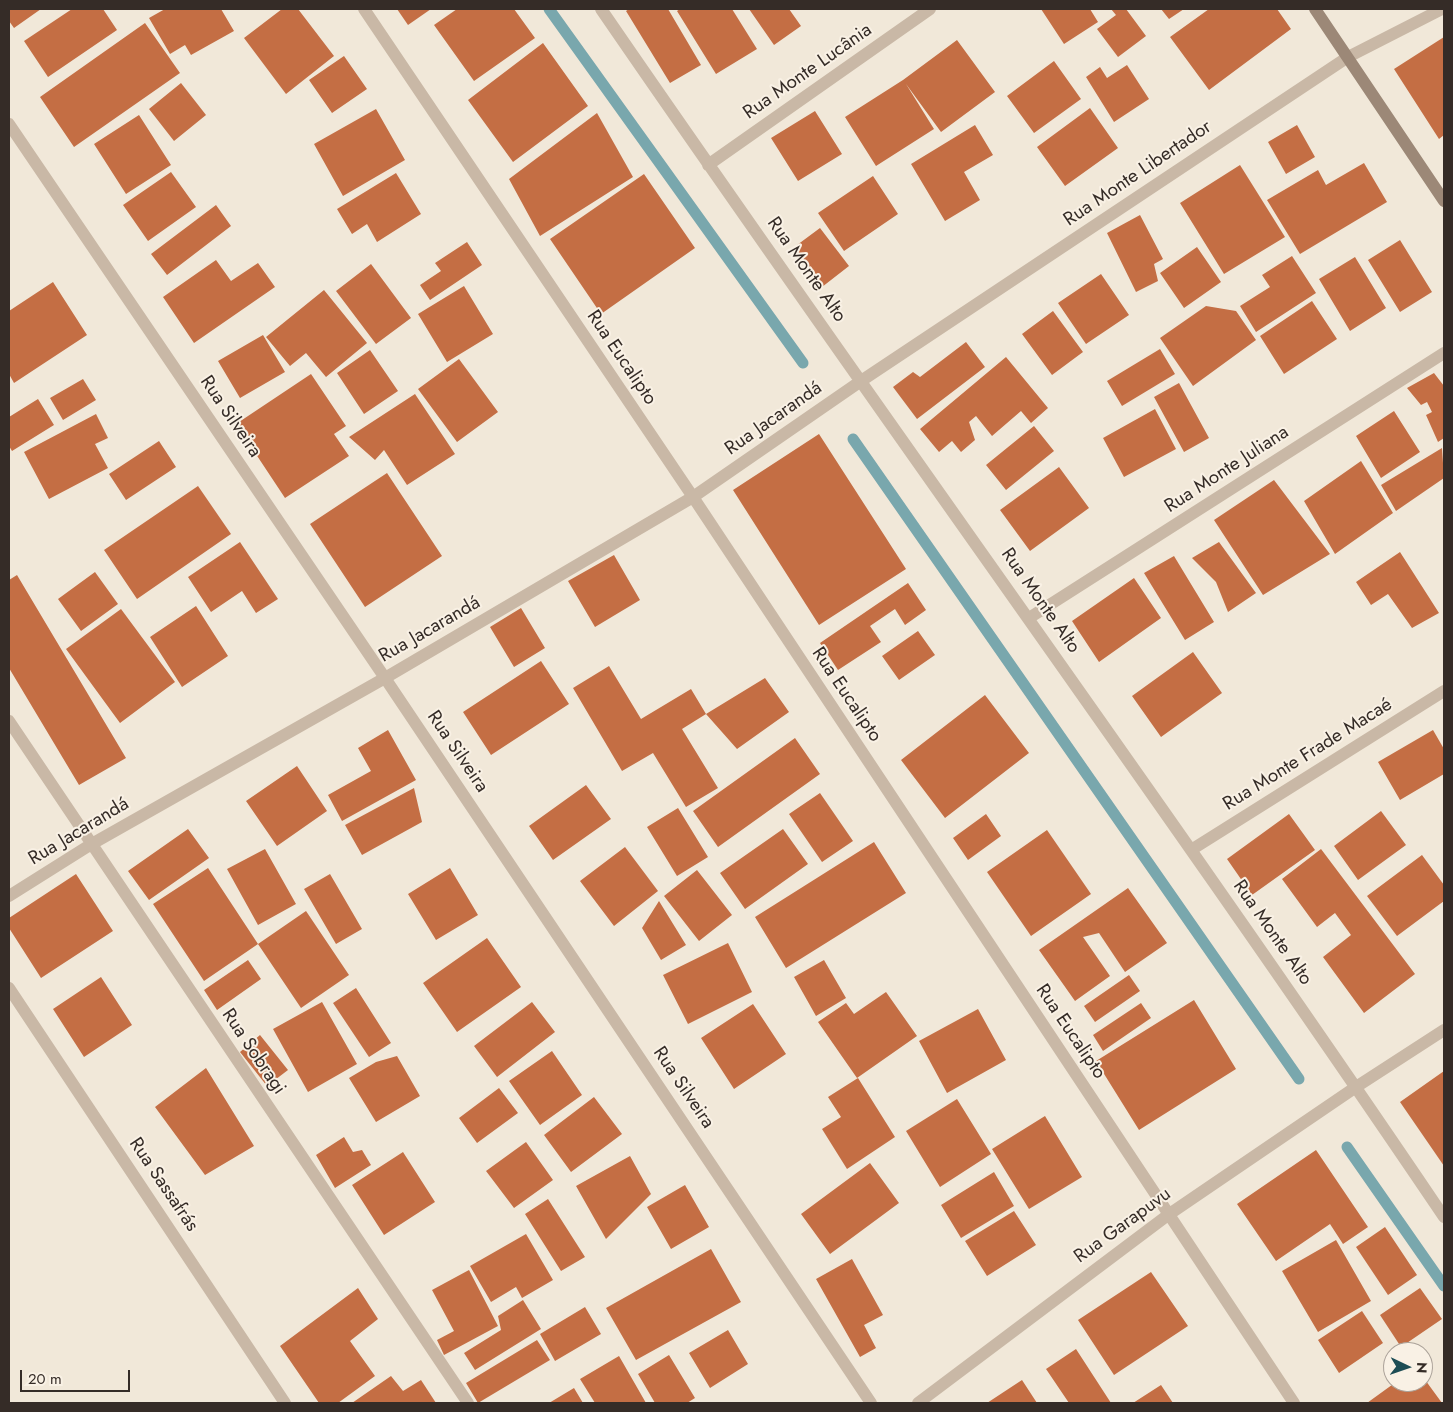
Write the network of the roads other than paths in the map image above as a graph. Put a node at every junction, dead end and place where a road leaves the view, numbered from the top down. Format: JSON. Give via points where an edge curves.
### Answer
{"nodes":[{"id":1,"x":364,"y":9,"type":"edge"},
{"id":2,"x":601,"y":9,"type":"edge"},
{"id":3,"x":930,"y":9,"type":"edge"},
{"id":4,"x":1315,"y":9,"type":"edge"},
{"id":5,"x":1442,"y":9,"type":"edge"},
{"id":6,"x":1348,"y":57,"type":"junction"},
{"id":7,"x":9,"y":124,"type":"edge"},
{"id":8,"x":708,"y":165,"type":"junction"},
{"id":9,"x":1444,"y":201,"type":"edge"},
{"id":10,"x":1444,"y":354,"type":"edge"},
{"id":11,"x":861,"y":381,"type":"junction"},
{"id":12,"x":693,"y":497,"type":"junction"},
{"id":13,"x":1029,"y":618,"type":"junction"},
{"id":14,"x":385,"y":678,"type":"junction"},
{"id":15,"x":1444,"y":691,"type":"edge"},
{"id":16,"x":9,"y":721,"type":"edge"},
{"id":17,"x":90,"y":845,"type":"junction"},
{"id":18,"x":1191,"y":850,"type":"junction"},
{"id":19,"x":9,"y":896,"type":"edge"},
{"id":20,"x":9,"y":988,"type":"edge"},
{"id":21,"x":1444,"y":1030,"type":"edge"},
{"id":22,"x":1356,"y":1087,"type":"junction"},
{"id":23,"x":1168,"y":1216,"type":"junction"},
{"id":24,"x":1444,"y":1217,"type":"edge"},
{"id":25,"x":285,"y":1403,"type":"edge"},
{"id":26,"x":468,"y":1403,"type":"edge"},
{"id":27,"x":871,"y":1403,"type":"edge"},
{"id":28,"x":918,"y":1403,"type":"edge"},
{"id":29,"x":1294,"y":1403,"type":"edge"}],
"edges":[{"from":1,"to":12,"type":"street","name":"Rua Eucalipto"},
{"from":2,"to":8,"type":"street","name":"Rua Monte Alto"},
{"from":3,"to":8,"type":"street","name":"Rua Monte Lucânia"},
{"from":4,"to":6,"type":"street"},
{"from":5,"to":6,"type":"street","name":"Rua Monte Libertador"},
{"from":6,"to":9,"type":"street"},
{"from":6,"to":11,"type":"street","name":"Rua Monte Libertador"},
{"from":7,"to":14,"type":"street","name":"Rua Silveira"},
{"from":8,"to":11,"type":"street","name":"Rua Monte Alto"},
{"from":10,"to":13,"type":"street","name":"Rua Monte Juliana"},
{"from":11,"to":12,"type":"street","name":"Rua Jacarandá"},
{"from":11,"to":13,"type":"street","name":"Rua Monte Alto"},
{"from":12,"to":14,"type":"street","name":"Rua Jacarandá"},
{"from":12,"to":23,"type":"street","name":"Rua Eucalipto"},
{"from":13,"to":18,"type":"street","name":"Rua Monte Alto"},
{"from":14,"to":17,"type":"street","name":"Rua Jacarandá"},
{"from":14,"to":27,"type":"street","name":"Rua Silveira"},
{"from":15,"to":18,"type":"street","name":"Rua Monte Frade Macaé"},
{"from":16,"to":17,"type":"street","name":"Rua Sobragi"},
{"from":17,"to":19,"type":"street","name":"Rua Jacarandá"},
{"from":17,"to":26,"type":"street","name":"Rua Sobragi"},
{"from":18,"to":22,"type":"street","name":"Rua Monte Alto"},
{"from":20,"to":25,"type":"street","name":"Rua Sassafrás"},
{"from":21,"to":22,"type":"street","name":"Rua Garapuvu"},
{"from":22,"to":23,"type":"street","name":"Rua Garapuvu"},
{"from":22,"to":24,"type":"street","name":"Rua Monte Alto"},
{"from":23,"to":28,"type":"street","name":"Rua Garapuvu"},
{"from":23,"to":29,"type":"street","name":"Rua Eucalipto"}]}
